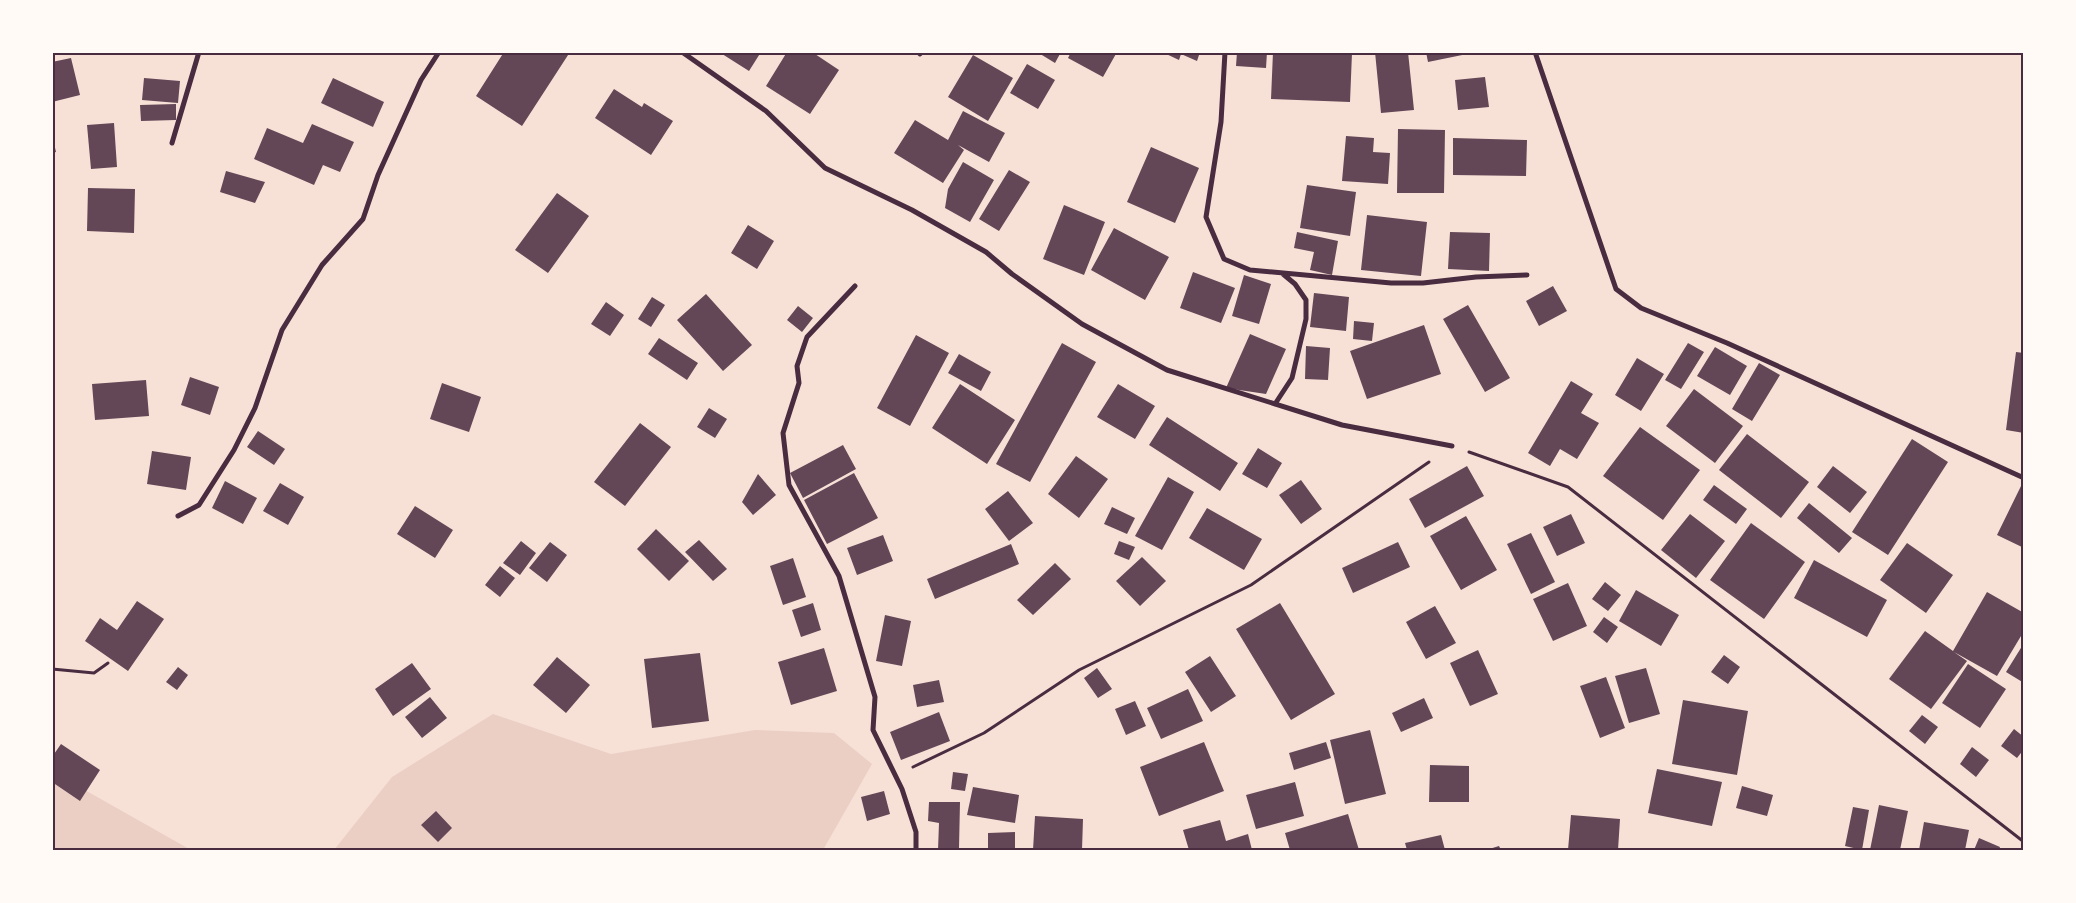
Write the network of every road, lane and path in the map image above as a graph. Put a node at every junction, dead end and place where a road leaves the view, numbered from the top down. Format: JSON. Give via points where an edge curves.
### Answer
{"nodes":[{"id":1,"x":199,"y":52,"type":"edge"},
{"id":2,"x":439,"y":52,"type":"edge"},
{"id":3,"x":682,"y":52,"type":"edge"},
{"id":4,"x":1225,"y":52,"type":"edge"},
{"id":5,"x":1535,"y":52,"type":"edge"},
{"id":6,"x":172,"y":143,"type":"dead end"},
{"id":7,"x":1282,"y":274,"type":"junction"},
{"id":8,"x":1527,"y":275,"type":"dead end"},
{"id":9,"x":855,"y":286,"type":"dead end"},
{"id":10,"x":1275,"y":404,"type":"junction"},
{"id":11,"x":1452,"y":446,"type":"junction"},
{"id":12,"x":2024,"y":478,"type":"edge"},
{"id":13,"x":178,"y":516,"type":"dead end"},
{"id":14,"x":108,"y":663,"type":"dead end"},
{"id":15,"x":52,"y":669,"type":"edge"},
{"id":16,"x":896,"y":775,"type":"junction"},
{"id":17,"x":2024,"y":842,"type":"edge"},
{"id":18,"x":916,"y":850,"type":"edge"}],
"edges":[{"from":1,"to":6,"type":"street"},
{"from":2,"to":13,"type":"street","via":[[421,80],[378,175],[363,219],[322,265],[282,330],[255,408],[234,450],[199,505]]},
{"from":3,"to":10,"type":"street","via":[[766,111],[825,168],[912,210],[986,252],[1082,324],[1167,370]]},
{"from":4,"to":7,"type":"street","via":[[1221,122],[1206,217],[1224,258],[1250,270]]},
{"from":5,"to":12,"type":"street","via":[[1616,289],[1641,308],[1726,342]]},
{"from":7,"to":8,"type":"street","via":[[1391,283]]},
{"from":7,"to":10,"type":"street","via":[[1306,300],[1306,319],[1292,378]]},
{"from":9,"to":16,"type":"street","via":[[807,337],[797,366],[799,383],[783,433],[789,485],[839,576],[875,697],[873,730]]},
{"from":10,"to":11,"type":"street","via":[[1342,425]]},
{"from":11,"to":16,"type":"path","via":[[1251,584],[1079,670],[984,733]]},
{"from":11,"to":17,"type":"path","via":[[1568,487]]},
{"from":14,"to":15,"type":"path","via":[[94,673]]},
{"from":16,"to":18,"type":"street","via":[[916,832]]}]}
